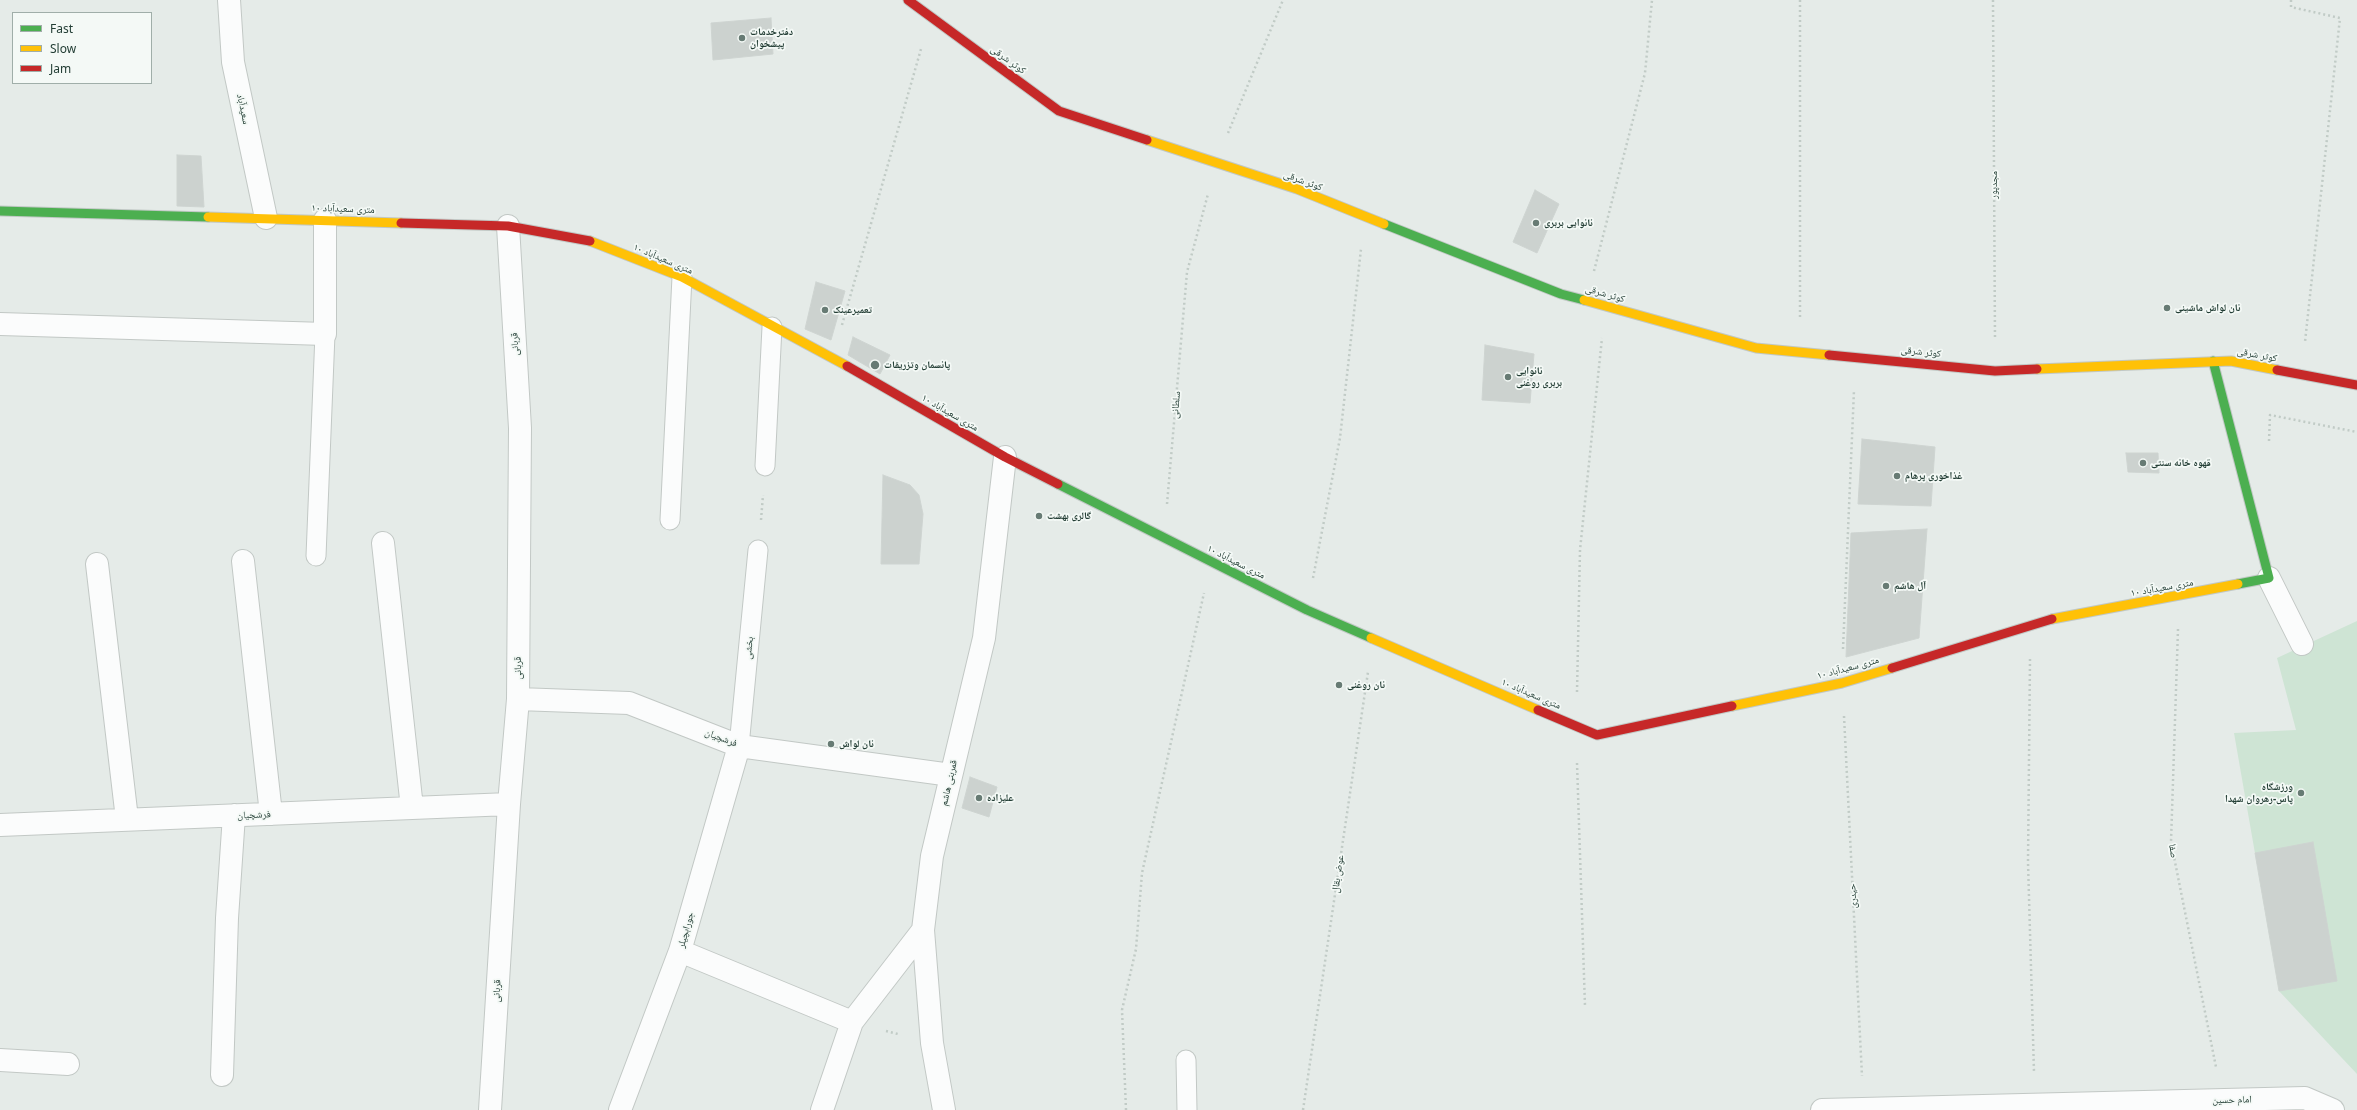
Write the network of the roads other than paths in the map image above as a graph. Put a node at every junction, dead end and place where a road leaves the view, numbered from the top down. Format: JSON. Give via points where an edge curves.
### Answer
{"nodes":[{"id":1,"x":229,"y":0,"type":"edge"},
{"id":2,"x":908,"y":0,"type":"edge"},
{"id":3,"x":0,"y":211,"type":"edge"},
{"id":4,"x":266,"y":218,"type":"junction"},
{"id":5,"x":325,"y":220,"type":"junction"},
{"id":6,"x":508,"y":226,"type":"junction"},
{"id":7,"x":682,"y":277,"type":"junction"},
{"id":8,"x":0,"y":324,"type":"edge"},
{"id":9,"x":772,"y":327,"type":"junction"},
{"id":10,"x":325,"y":334,"type":"junction"},
{"id":11,"x":2213,"y":361,"type":"junction"},
{"id":12,"x":2357,"y":385,"type":"edge"},
{"id":13,"x":1005,"y":457,"type":"junction"},
{"id":14,"x":765,"y":466,"type":"road end"},
{"id":15,"x":670,"y":520,"type":"dead end"},
{"id":16,"x":383,"y":542,"type":"dead end"},
{"id":17,"x":758,"y":550,"type":"road end"},
{"id":18,"x":316,"y":556,"type":"dead end"},
{"id":19,"x":243,"y":561,"type":"dead end"},
{"id":20,"x":97,"y":564,"type":"dead end"},
{"id":21,"x":2269,"y":578,"type":"junction"},
{"id":22,"x":2302,"y":644,"type":"dead end"},
{"id":23,"x":518,"y":699,"type":"junction"},
{"id":24,"x":739,"y":746,"type":"junction"},
{"id":25,"x":951,"y":775,"type":"junction"},
{"id":26,"x":509,"y":804,"type":"junction"},
{"id":27,"x":412,"y":808,"type":"junction"},
{"id":28,"x":271,"y":814,"type":"junction"},
{"id":29,"x":234,"y":816,"type":"junction"},
{"id":30,"x":127,"y":819,"type":"junction"},
{"id":31,"x":0,"y":825,"type":"edge"},
{"id":32,"x":923,"y":930,"type":"junction"},
{"id":33,"x":680,"y":951,"type":"junction"},
{"id":34,"x":852,"y":1022,"type":"junction"},
{"id":35,"x":0,"y":1060,"type":"edge"},
{"id":36,"x":1186,"y":1060,"type":"dead end"},
{"id":37,"x":68,"y":1064,"type":"dead end"},
{"id":38,"x":222,"y":1075,"type":"dead end"},
{"id":39,"x":490,"y":1110,"type":"edge"},
{"id":40,"x":620,"y":1110,"type":"edge"},
{"id":41,"x":822,"y":1110,"type":"edge"},
{"id":42,"x":944,"y":1110,"type":"edge"},
{"id":43,"x":1187,"y":1110,"type":"edge"},
{"id":44,"x":1822,"y":1110,"type":"edge"},
{"id":45,"x":2333,"y":1110,"type":"edge"}],
"edges":[{"from":1,"to":4,"type":"street","name":"سعیدآباد","via":[[233,62]]},
{"from":2,"to":11,"type":"street","name":"کوثر شرقی","via":[[1059,111],[1297,190],[1561,294],[1756,348],[1995,371]]},
{"from":3,"to":4,"type":"street","name":"۱۰ متری سعیدآباد"},
{"from":4,"to":5,"type":"street","name":"۱۰ متری سعیدآباد"},
{"from":5,"to":6,"type":"street","name":"۱۰ متری سعیدآباد"},
{"from":5,"to":10,"type":"street"},
{"from":6,"to":7,"type":"street","name":"۱۰ متری سعیدآباد","via":[[591,241]]},
{"from":6,"to":23,"type":"street","name":"قربانی","via":[[520,428]]},
{"from":7,"to":9,"type":"street","name":"۱۰ متری سعیدآباد"},
{"from":7,"to":15,"type":"lane"},
{"from":8,"to":10,"type":"street"},
{"from":9,"to":13,"type":"street","name":"۱۰ متری سعیدآباد","via":[[832,358]]},
{"from":9,"to":14,"type":"lane"},
{"from":10,"to":18,"type":"lane"},
{"from":11,"to":12,"type":"street","name":"کوثر شرقی","via":[[2231,361]]},
{"from":11,"to":21,"type":"street"},
{"from":13,"to":21,"type":"street","name":"۱۰ متری سعیدآباد","via":[[1307,610],[1597,735],[1842,683],[2051,619]]},
{"from":13,"to":25,"type":"street","name":"قمربنی هاشم","via":[[984,638]]},
{"from":16,"to":27,"type":"street"},
{"from":17,"to":24,"type":"lane","name":"بخشی"},
{"from":19,"to":28,"type":"street"},
{"from":20,"to":30,"type":"street"},
{"from":21,"to":22,"type":"street"},
{"from":23,"to":24,"type":"street","name":"فرشچیان","via":[[630,703]]},
{"from":23,"to":26,"type":"street","name":"قربانی"},
{"from":24,"to":25,"type":"street","name":"فرشچیان"},
{"from":24,"to":33,"type":"street","name":"جورابچیلر"},
{"from":25,"to":32,"type":"street","name":"قمربنی هاشم","via":[[932,856]]},
{"from":26,"to":27,"type":"street","name":"فرشچیان"},
{"from":26,"to":39,"type":"street","name":"قربانی"},
{"from":27,"to":28,"type":"street","name":"فرشچیان"},
{"from":28,"to":29,"type":"street","name":"فرشچیان"},
{"from":29,"to":30,"type":"street","name":"فرشچیان"},
{"from":29,"to":38,"type":"street","via":[[227,918]]},
{"from":30,"to":31,"type":"street","name":"فرشچیان"},
{"from":32,"to":34,"type":"street"},
{"from":32,"to":42,"type":"street","name":"قمربنی هاشم","via":[[932,1043]]},
{"from":33,"to":34,"type":"street"},
{"from":33,"to":40,"type":"street","name":"جورابچیلر"},
{"from":34,"to":41,"type":"street"},
{"from":35,"to":37,"type":"street"},
{"from":36,"to":43,"type":"lane"},
{"from":44,"to":45,"type":"street","name":"امام حسین","via":[[2306,1098]]}]}
